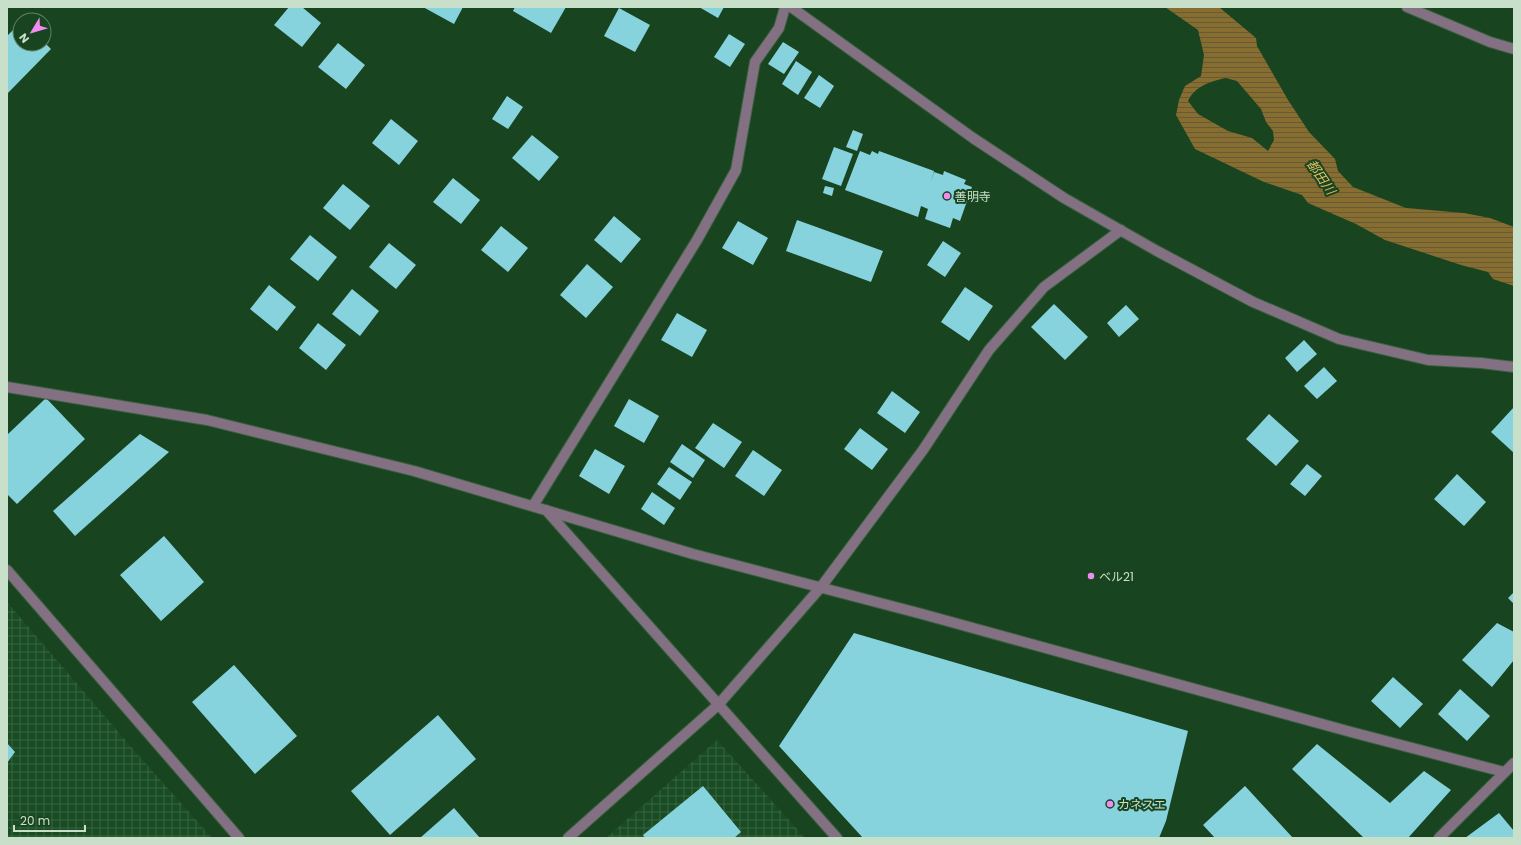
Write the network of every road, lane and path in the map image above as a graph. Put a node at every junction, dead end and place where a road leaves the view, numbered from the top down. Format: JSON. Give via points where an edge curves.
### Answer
{"nodes":[{"id":1,"x":785,"y":7,"type":"edge"},
{"id":2,"x":791,"y":7,"type":"edge"},
{"id":3,"x":1407,"y":7,"type":"edge"},
{"id":4,"x":1514,"y":50,"type":"edge"},
{"id":5,"x":1121,"y":230,"type":"junction"},
{"id":6,"x":1514,"y":367,"type":"edge"},
{"id":7,"x":7,"y":387,"type":"edge"},
{"id":8,"x":534,"y":506,"type":"junction"},
{"id":9,"x":546,"y":510,"type":"junction"},
{"id":10,"x":7,"y":570,"type":"edge"},
{"id":11,"x":821,"y":587,"type":"junction"},
{"id":12,"x":718,"y":705,"type":"junction"},
{"id":13,"x":1514,"y":763,"type":"edge"},
{"id":14,"x":1504,"y":772,"type":"junction"},
{"id":15,"x":239,"y":838,"type":"edge"},
{"id":16,"x":568,"y":838,"type":"edge"},
{"id":17,"x":836,"y":838,"type":"edge"},
{"id":18,"x":1438,"y":838,"type":"edge"}],
"edges":[{"from":1,"to":8,"type":"street","via":[[779,28],[755,62],[736,170],[697,240]]},
{"from":2,"to":5,"type":"street","via":[[973,138],[1064,198]]},
{"from":3,"to":4,"type":"street"},
{"from":5,"to":6,"type":"street","via":[[1253,302],[1339,339],[1428,360]]},
{"from":5,"to":11,"type":"street","via":[[1044,287],[989,350],[922,450]]},
{"from":7,"to":8,"type":"street","via":[[207,420],[414,471]]},
{"from":8,"to":9,"type":"street"},
{"from":9,"to":11,"type":"street","via":[[693,554]]},
{"from":9,"to":12,"type":"street"},
{"from":10,"to":15,"type":"street"},
{"from":11,"to":12,"type":"street"},
{"from":11,"to":14,"type":"street"},
{"from":12,"to":16,"type":"street"},
{"from":12,"to":17,"type":"street"},
{"from":13,"to":14,"type":"street"},
{"from":14,"to":18,"type":"street"}]}
